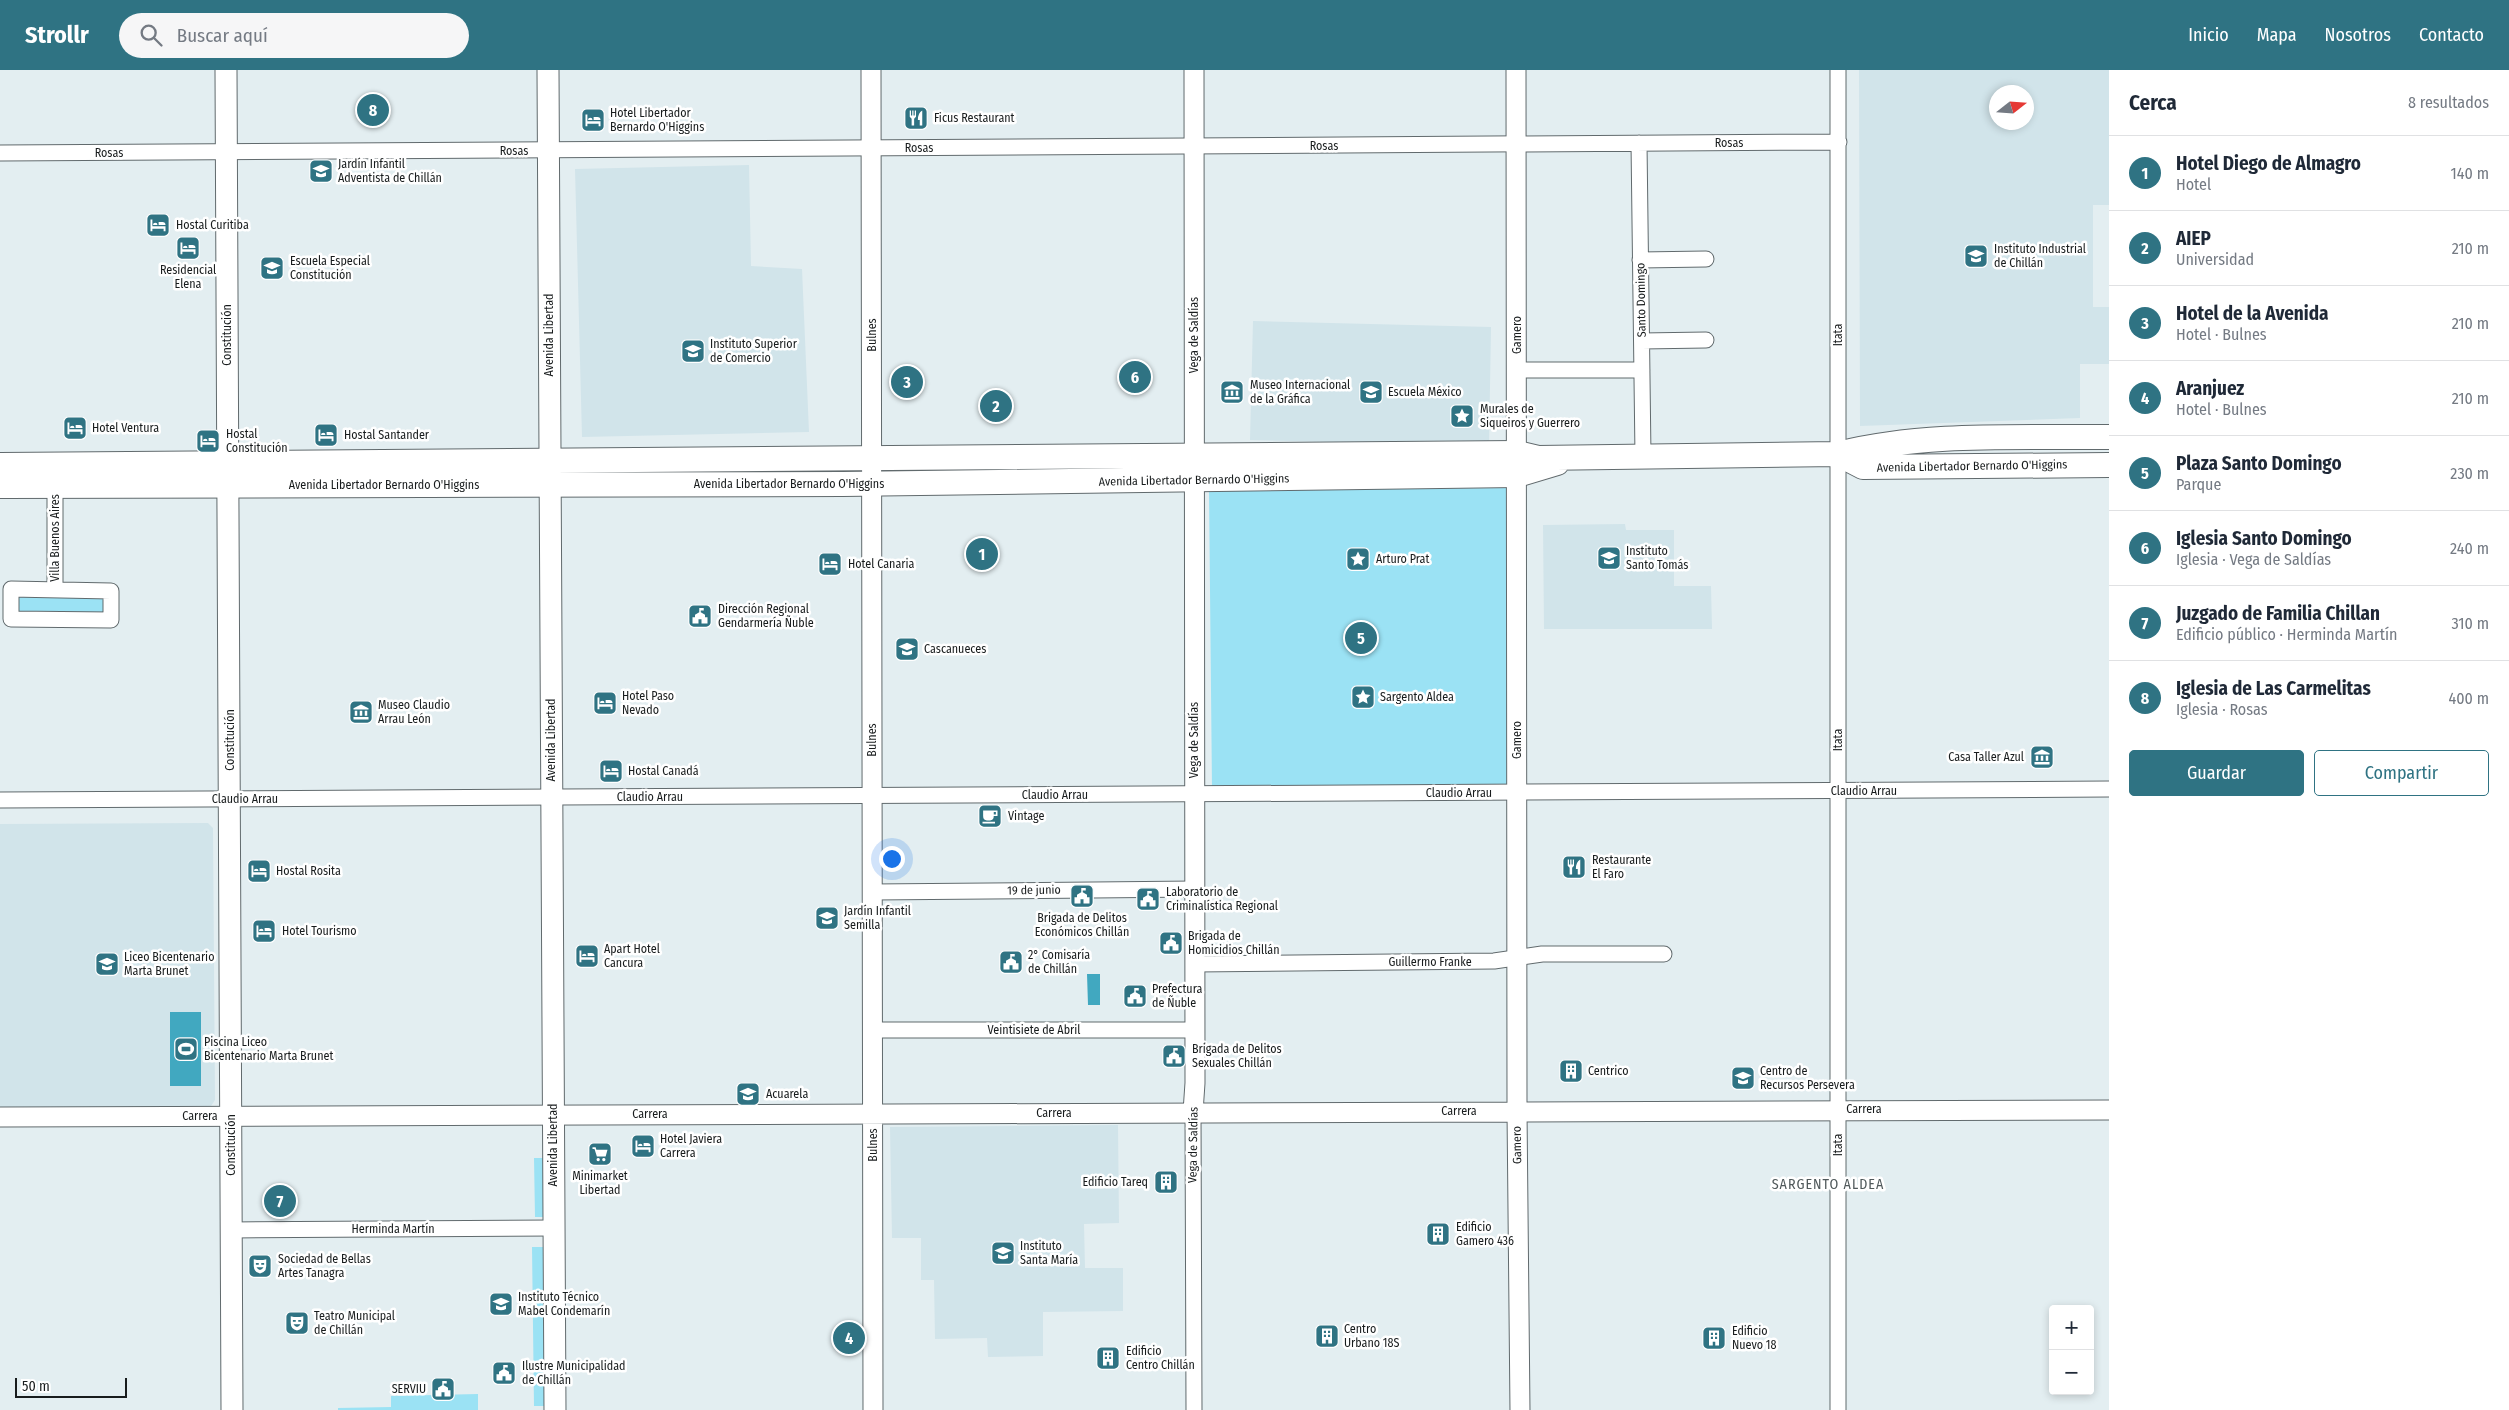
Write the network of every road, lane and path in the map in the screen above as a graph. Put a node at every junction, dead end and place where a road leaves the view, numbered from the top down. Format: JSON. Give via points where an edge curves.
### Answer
{"nodes":[{"id":1,"x":226,"y":70,"type":"edge"},
{"id":2,"x":548,"y":70,"type":"edge"},
{"id":3,"x":872,"y":70,"type":"edge"},
{"id":4,"x":1194,"y":70,"type":"edge"},
{"id":5,"x":1516,"y":70,"type":"edge"},
{"id":6,"x":1838,"y":70,"type":"edge"},
{"id":7,"x":1839,"y":142,"type":"junction"},
{"id":8,"x":1516,"y":144,"type":"junction"},
{"id":9,"x":1639,"y":144,"type":"junction"},
{"id":10,"x":1194,"y":146,"type":"junction"},
{"id":11,"x":872,"y":148,"type":"junction"},
{"id":12,"x":549,"y":150,"type":"junction"},
{"id":13,"x":226,"y":152,"type":"junction"},
{"id":14,"x":0,"y":153,"type":"edge"},
{"id":15,"x":1706,"y":259,"type":"dead end"},
{"id":16,"x":1640,"y":260,"type":"junction"},
{"id":17,"x":1642,"y":340,"type":"junction"},
{"id":18,"x":1706,"y":340,"type":"dead end"},
{"id":19,"x":1517,"y":370,"type":"junction"},
{"id":20,"x":1642,"y":370,"type":"junction"},
{"id":21,"x":2109,"y":437,"type":"edge"},
{"id":22,"x":1838,"y":454,"type":"junction"},
{"id":23,"x":1194,"y":456,"type":"junction"},
{"id":24,"x":1643,"y":456,"type":"junction"},
{"id":25,"x":872,"y":459,"type":"junction"},
{"id":26,"x":550,"y":461,"type":"junction"},
{"id":27,"x":1517,"y":464,"type":"junction"},
{"id":28,"x":2109,"y":465,"type":"edge"},
{"id":29,"x":0,"y":466,"type":"edge"},
{"id":30,"x":228,"y":474,"type":"junction"},
{"id":31,"x":1194,"y":479,"type":"junction"},
{"id":32,"x":872,"y":484,"type":"junction"},
{"id":33,"x":550,"y":485,"type":"junction"},
{"id":34,"x":0,"y":486,"type":"edge"},
{"id":35,"x":55,"y":486,"type":"junction"},
{"id":36,"x":55,"y":590,"type":"junction"},
{"id":37,"x":2109,"y":789,"type":"edge"},
{"id":38,"x":1838,"y":791,"type":"junction"},
{"id":39,"x":1517,"y":792,"type":"junction"},
{"id":40,"x":1195,"y":794,"type":"junction"},
{"id":41,"x":872,"y":796,"type":"junction"},
{"id":42,"x":552,"y":797,"type":"junction"},
{"id":43,"x":230,"y":799,"type":"junction"},
{"id":44,"x":0,"y":800,"type":"edge"},
{"id":45,"x":1195,"y":889,"type":"junction"},
{"id":46,"x":873,"y":892,"type":"junction"},
{"id":47,"x":1664,"y":954,"type":"dead end"},
{"id":48,"x":1518,"y":958,"type":"junction"},
{"id":49,"x":1195,"y":964,"type":"junction"},
{"id":50,"x":873,"y":1030,"type":"junction"},
{"id":51,"x":1195,"y":1030,"type":"junction"},
{"id":52,"x":1838,"y":1109,"type":"junction"},
{"id":53,"x":2109,"y":1110,"type":"edge"},
{"id":54,"x":1517,"y":1111,"type":"junction"},
{"id":55,"x":1192,"y":1112,"type":"junction"},
{"id":56,"x":873,"y":1113,"type":"junction"},
{"id":57,"x":553,"y":1114,"type":"junction"},
{"id":58,"x":231,"y":1116,"type":"junction"},
{"id":59,"x":0,"y":1118,"type":"edge"},
{"id":60,"x":554,"y":1228,"type":"junction"},
{"id":61,"x":232,"y":1230,"type":"junction"},
{"id":62,"x":232,"y":1410,"type":"edge"},
{"id":63,"x":555,"y":1410,"type":"edge"},
{"id":64,"x":873,"y":1410,"type":"edge"},
{"id":65,"x":1194,"y":1410,"type":"edge"},
{"id":66,"x":1520,"y":1410,"type":"edge"},
{"id":67,"x":1838,"y":1410,"type":"edge"}],
"edges":[{"from":1,"to":13,"type":"main road","name":"Constitución"},
{"from":2,"to":12,"type":"main road","name":"Avenida Libertad"},
{"from":3,"to":11,"type":"street","name":"Bulnes"},
{"from":4,"to":10,"type":"street","name":"Vega de Saldías"},
{"from":5,"to":8,"type":"street","name":"Gamero"},
{"from":6,"to":7,"type":"street","name":"Itata"},
{"from":7,"to":9,"type":"street","name":"Rosas"},
{"from":7,"to":22,"type":"street","name":"Itata"},
{"from":8,"to":9,"type":"street","name":"Rosas"},
{"from":8,"to":10,"type":"street","name":"Rosas"},
{"from":8,"to":19,"type":"street","name":"Gamero"},
{"from":9,"to":16,"type":"street","name":"Santo Domingo"},
{"from":10,"to":11,"type":"street","name":"Rosas"},
{"from":10,"to":23,"type":"street","name":"Vega de Saldías"},
{"from":11,"to":12,"type":"street","name":"Rosas"},
{"from":11,"to":25,"type":"street","name":"Bulnes"},
{"from":12,"to":13,"type":"street","name":"Rosas"},
{"from":12,"to":26,"type":"main road","name":"Avenida Libertad"},
{"from":13,"to":14,"type":"street","name":"Rosas"},
{"from":13,"to":30,"type":"main road","name":"Constitución"},
{"from":15,"to":16,"type":"street"},
{"from":16,"to":17,"type":"street","name":"Santo Domingo"},
{"from":17,"to":18,"type":"street"},
{"from":17,"to":20,"type":"street","name":"Santo Domingo"},
{"from":19,"to":20,"type":"street"},
{"from":19,"to":27,"type":"street","name":"Gamero"},
{"from":20,"to":24,"type":"street","name":"Santo Domingo"},
{"from":21,"to":22,"type":"main road","name":"Avenida Libertador Bernardo O'Higgins","via":[[1885,444]]},
{"from":22,"to":24,"type":"main road","name":"Avenida Libertador Bernardo O'Higgins"},
{"from":22,"to":28,"type":"main road","name":"Avenida Libertador Bernardo O'Higgins","via":[[1863,467]]},
{"from":22,"to":38,"type":"street","name":"Itata"},
{"from":23,"to":25,"type":"main road","name":"Avenida Libertador Bernardo O'Higgins"},
{"from":23,"to":27,"type":"main road","name":"Avenida Libertador Bernardo O'Higgins"},
{"from":23,"to":31,"type":"street","name":"Vega de Saldías"},
{"from":24,"to":27,"type":"main road","name":"Avenida Libertador Bernardo O'Higgins","via":[[1575,457]]},
{"from":25,"to":26,"type":"main road","name":"Avenida Libertador Bernardo O'Higgins"},
{"from":25,"to":32,"type":"street","name":"Bulnes"},
{"from":26,"to":30,"type":"main road","name":"Avenida Libertador Bernardo O'Higgins"},
{"from":26,"to":33,"type":"main road","name":"Avenida Libertad"},
{"from":27,"to":31,"type":"main road","name":"Avenida Libertador Bernardo O'Higgins"},
{"from":27,"to":39,"type":"street","name":"Gamero"},
{"from":29,"to":30,"type":"main road","name":"Avenida Libertador Bernardo O'Higgins"},
{"from":30,"to":33,"type":"main road","name":"Avenida Libertador Bernardo O'Higgins"},
{"from":30,"to":35,"type":"main road","name":"Avenida Libertador Bernardo O'Higgins"},
{"from":30,"to":43,"type":"main road","name":"Constitución"},
{"from":31,"to":32,"type":"main road","name":"Avenida Libertador Bernardo O'Higgins"},
{"from":31,"to":40,"type":"street","name":"Vega de Saldías"},
{"from":32,"to":33,"type":"main road","name":"Avenida Libertador Bernardo O'Higgins"},
{"from":32,"to":41,"type":"street","name":"Bulnes"},
{"from":33,"to":42,"type":"main road","name":"Avenida Libertad"},
{"from":34,"to":35,"type":"main road","name":"Avenida Libertador Bernardo O'Higgins"},
{"from":35,"to":36,"type":"street","name":"Villa Buenos Aires"},
{"from":36,"to":36,"type":"street","name":"Villa Buenos Aires","via":[[11,589],[11,619],[111,620],[111,591]]},
{"from":37,"to":38,"type":"street","name":"Claudio Arrau"},
{"from":38,"to":39,"type":"street","name":"Claudio Arrau"},
{"from":38,"to":52,"type":"street","name":"Itata"},
{"from":39,"to":40,"type":"street","name":"Claudio Arrau"},
{"from":39,"to":48,"type":"street","name":"Gamero"},
{"from":40,"to":41,"type":"street","name":"Claudio Arrau"},
{"from":40,"to":45,"type":"street","name":"Vega de Saldías"},
{"from":41,"to":42,"type":"street","name":"Claudio Arrau"},
{"from":41,"to":46,"type":"street","name":"Bulnes"},
{"from":42,"to":43,"type":"street","name":"Claudio Arrau"},
{"from":42,"to":57,"type":"main road","name":"Avenida Libertad"},
{"from":43,"to":44,"type":"street","name":"Claudio Arrau"},
{"from":43,"to":58,"type":"main road","name":"Constitución"},
{"from":45,"to":46,"type":"street","name":"19 de junio"},
{"from":45,"to":49,"type":"street","name":"Vega de Saldías"},
{"from":46,"to":50,"type":"street","name":"Bulnes"},
{"from":47,"to":48,"type":"street","name":"Guillermo Franke","via":[[1542,954]]},
{"from":48,"to":49,"type":"street","name":"Guillermo Franke","via":[[1494,962]]},
{"from":48,"to":54,"type":"street","name":"Gamero"},
{"from":49,"to":51,"type":"street","name":"Vega de Saldías"},
{"from":50,"to":51,"type":"street","name":"Veintisiete de Abril"},
{"from":50,"to":56,"type":"street","name":"Bulnes"},
{"from":51,"to":55,"type":"street","name":"Vega de Saldías"},
{"from":52,"to":53,"type":"street","name":"Carrera"},
{"from":52,"to":54,"type":"street","name":"Carrera"},
{"from":52,"to":67,"type":"street","name":"Itata"},
{"from":54,"to":55,"type":"street","name":"Carrera"},
{"from":54,"to":66,"type":"street","name":"Gamero"},
{"from":55,"to":56,"type":"street","name":"Carrera"},
{"from":55,"to":65,"type":"street","name":"Vega de Saldías"},
{"from":56,"to":57,"type":"street","name":"Carrera"},
{"from":56,"to":64,"type":"street","name":"Bulnes"},
{"from":57,"to":58,"type":"street","name":"Carrera"},
{"from":57,"to":60,"type":"main road","name":"Avenida Libertad"},
{"from":58,"to":59,"type":"street","name":"Carrera"},
{"from":58,"to":61,"type":"main road","name":"Constitución"},
{"from":60,"to":61,"type":"street","name":"Herminda Martín"},
{"from":60,"to":63,"type":"main road","name":"Avenida Libertad"},
{"from":61,"to":62,"type":"main road","name":"Constitución"}]}
